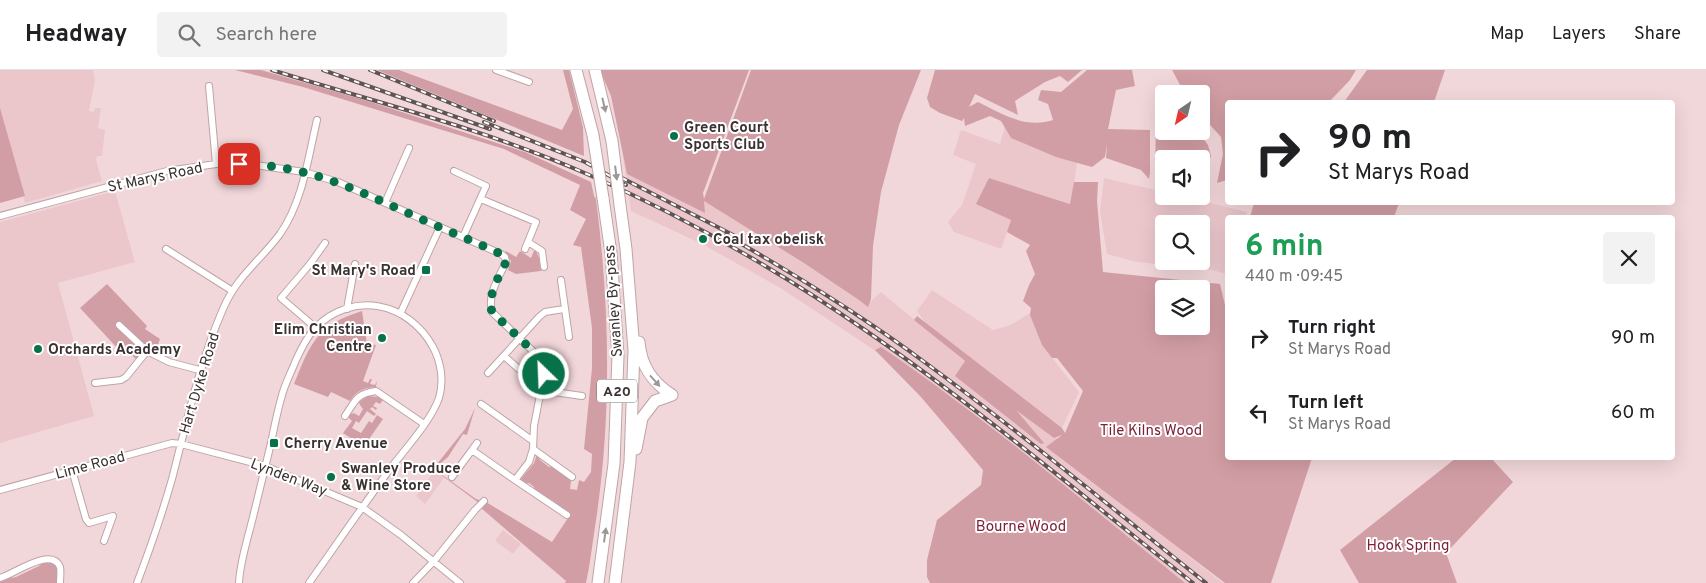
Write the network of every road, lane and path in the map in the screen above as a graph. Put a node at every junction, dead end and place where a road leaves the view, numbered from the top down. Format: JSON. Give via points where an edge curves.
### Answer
{"nodes":[{"id":1,"x":496,"y":70,"type":"edge"},
{"id":2,"x":576,"y":70,"type":"edge"},
{"id":3,"x":595,"y":70,"type":"edge"},
{"id":4,"x":529,"y":82,"type":"dead end"},
{"id":5,"x":209,"y":86,"type":"dead end"},
{"id":6,"x":317,"y":120,"type":"dead end"},
{"id":7,"x":409,"y":148,"type":"dead end"},
{"id":8,"x":216,"y":164,"type":"junction"},
{"id":9,"x":454,"y":171,"type":"dead end"},
{"id":10,"x":304,"y":172,"type":"junction"},
{"id":11,"x":481,"y":199,"type":"junction"},
{"id":12,"x":385,"y":203,"type":"junction"},
{"id":13,"x":621,"y":211,"type":"junction"},
{"id":14,"x":0,"y":216,"type":"edge"},
{"id":15,"x":440,"y":227,"type":"junction"},
{"id":16,"x":463,"y":237,"type":"junction"},
{"id":17,"x":325,"y":242,"type":"dead end"},
{"id":18,"x":166,"y":249,"type":"dead end"},
{"id":19,"x":355,"y":264,"type":"dead end"},
{"id":20,"x":544,"y":267,"type":"dead end"},
{"id":21,"x":561,"y":280,"type":"dead end"},
{"id":22,"x":232,"y":290,"type":"junction"},
{"id":23,"x":347,"y":309,"type":"junction"},
{"id":24,"x":564,"y":309,"type":"junction"},
{"id":25,"x":400,"y":312,"type":"junction"},
{"id":26,"x":119,"y":325,"type":"dead end"},
{"id":27,"x":316,"y":328,"type":"junction"},
{"id":28,"x":568,"y":337,"type":"dead end"},
{"id":29,"x":520,"y":339,"type":"junction"},
{"id":30,"x":148,"y":351,"type":"junction"},
{"id":31,"x":504,"y":356,"type":"junction"},
{"id":32,"x":199,"y":370,"type":"junction"},
{"id":33,"x":520,"y":370,"type":"dead end"},
{"id":34,"x":488,"y":373,"type":"dead end"},
{"id":35,"x":95,"y":383,"type":"dead end"},
{"id":36,"x":541,"y":390,"type":"junction"},
{"id":37,"x":582,"y":396,"type":"dead end"},
{"id":38,"x":481,"y":404,"type":"dead end"},
{"id":39,"x":345,"y":416,"type":"dead end"},
{"id":40,"x":424,"y":424,"type":"junction"},
{"id":41,"x":478,"y":443,"type":"dead end"},
{"id":42,"x":180,"y":444,"type":"junction"},
{"id":43,"x":533,"y":445,"type":"junction"},
{"id":44,"x":472,"y":450,"type":"junction"},
{"id":45,"x":265,"y":466,"type":"junction"},
{"id":46,"x":72,"y":470,"type":"junction"},
{"id":47,"x":452,"y":477,"type":"dead end"},
{"id":48,"x":572,"y":477,"type":"dead end"},
{"id":49,"x":515,"y":480,"type":"junction"},
{"id":50,"x":0,"y":490,"type":"edge"},
{"id":51,"x":484,"y":501,"type":"dead end"},
{"id":52,"x":362,"y":507,"type":"junction"},
{"id":53,"x":567,"y":515,"type":"dead end"},
{"id":54,"x":622,"y":525,"type":"junction"},
{"id":55,"x":104,"y":541,"type":"dead end"},
{"id":56,"x":434,"y":561,"type":"junction"},
{"id":57,"x":0,"y":578,"type":"edge"},
{"id":58,"x":60,"y":583,"type":"edge"},
{"id":59,"x":137,"y":583,"type":"edge"},
{"id":60,"x":239,"y":583,"type":"edge"},
{"id":61,"x":309,"y":583,"type":"edge"},
{"id":62,"x":413,"y":583,"type":"edge"},
{"id":63,"x":460,"y":583,"type":"edge"},
{"id":64,"x":598,"y":583,"type":"edge"},
{"id":65,"x":615,"y":583,"type":"edge"}],
"edges":[{"from":1,"to":4,"type":"street"},
{"from":64,"to":2,"type":"highway","name":"Swanley By-pass","number":"A20","one_way":true,"bridge":true,"via":[[614,464],[618,356],[611,252],[592,130]]},
{"from":3,"to":13,"type":"highway","number":"A20","one_way":true,"bridge":true,"via":[[612,141]]},
{"from":5,"to":8,"type":"street"},
{"from":6,"to":10,"type":"street","name":"Hart Dyke Road"},
{"from":7,"to":12,"type":"street"},
{"from":8,"to":10,"type":"street","name":"St Marys Road","via":[[266,166]]},
{"from":8,"to":14,"type":"street","name":"St Marys Road","via":[[167,171]]},
{"from":9,"to":11,"type":"street","via":[[486,186]]},
{"from":10,"to":12,"type":"street","name":"St Marys Road","via":[[338,182]]},
{"from":10,"to":22,"type":"street","name":"Hart Dyke Road","via":[[288,221]]},
{"from":11,"to":16,"type":"street"},
{"from":11,"to":20,"type":"street","via":[[536,222],[526,246],[542,251]]},
{"from":12,"to":15,"type":"street","name":"St Marys Road"},
{"from":13,"to":54,"type":"highway","name":"Swanley By-pass","number":"A20","via":[[634,350],[630,462]]},
{"from":13,"to":54,"type":"highway","one_way":true,"via":[[629,236],[640,353],[652,380],[672,395],[655,401],[642,418]]},
{"from":15,"to":16,"type":"street","name":"St Marys Road"},
{"from":15,"to":25,"type":"street"},
{"from":16,"to":29,"type":"street","name":"St Marys Road","via":[[505,257],[490,304],[494,315]]},
{"from":17,"to":27,"type":"street","via":[[281,298]]},
{"from":18,"to":22,"type":"street"},
{"from":19,"to":23,"type":"street"},
{"from":21,"to":24,"type":"street"},
{"from":22,"to":32,"type":"street","name":"Hart Dyke Road"},
{"from":23,"to":25,"type":"street","via":[[371,305]]},
{"from":23,"to":27,"type":"street"},
{"from":24,"to":28,"type":"street"},
{"from":24,"to":29,"type":"street","via":[[545,312]]},
{"from":25,"to":40,"type":"street","via":[[419,326],[428,338],[440,367],[439,396]]},
{"from":26,"to":30,"type":"street"},
{"from":27,"to":45,"type":"street","via":[[287,380]]},
{"from":29,"to":31,"type":"street"},
{"from":29,"to":36,"type":"street","name":"St Marys Road","via":[[543,362]]},
{"from":30,"to":32,"type":"street","via":[[170,362]]},
{"from":30,"to":35,"type":"street","via":[[126,377]]},
{"from":31,"to":33,"type":"street"},
{"from":31,"to":34,"type":"street"},
{"from":32,"to":42,"type":"street","name":"Hart Dyke Road"},
{"from":36,"to":37,"type":"street"},
{"from":36,"to":43,"type":"street","name":"St Marys Road"},
{"from":38,"to":43,"type":"street"},
{"from":39,"to":40,"type":"street","via":[[357,398],[376,391]]},
{"from":40,"to":52,"type":"street"},
{"from":41,"to":44,"type":"street"},
{"from":42,"to":45,"type":"street","name":"Lynden Way"},
{"from":42,"to":46,"type":"street","name":"Lime Road"},
{"from":42,"to":59,"type":"street","name":"Hart Dyke Road","via":[[156,532]]},
{"from":43,"to":48,"type":"street"},
{"from":43,"to":49,"type":"street","name":"St Marys Road","via":[[529,462]]},
{"from":44,"to":47,"type":"street"},
{"from":44,"to":49,"type":"street"},
{"from":45,"to":52,"type":"street","name":"Lynden Way"},
{"from":45,"to":60,"type":"street"},
{"from":46,"to":50,"type":"street","name":"Lime Road"},
{"from":46,"to":55,"type":"street","via":[[89,523],[112,516]]},
{"from":49,"to":53,"type":"street"},
{"from":51,"to":56,"type":"street"},
{"from":52,"to":56,"type":"street","name":"Lynden Way"},
{"from":52,"to":61,"type":"street"},
{"from":54,"to":65,"type":"highway","name":"Swanley By-pass","number":"A20"},
{"from":56,"to":62,"type":"street"},
{"from":56,"to":63,"type":"street","name":"Lynden Way"},
{"from":57,"to":58,"type":"street","via":[[38,560],[50,558],[60,567]]}]}
